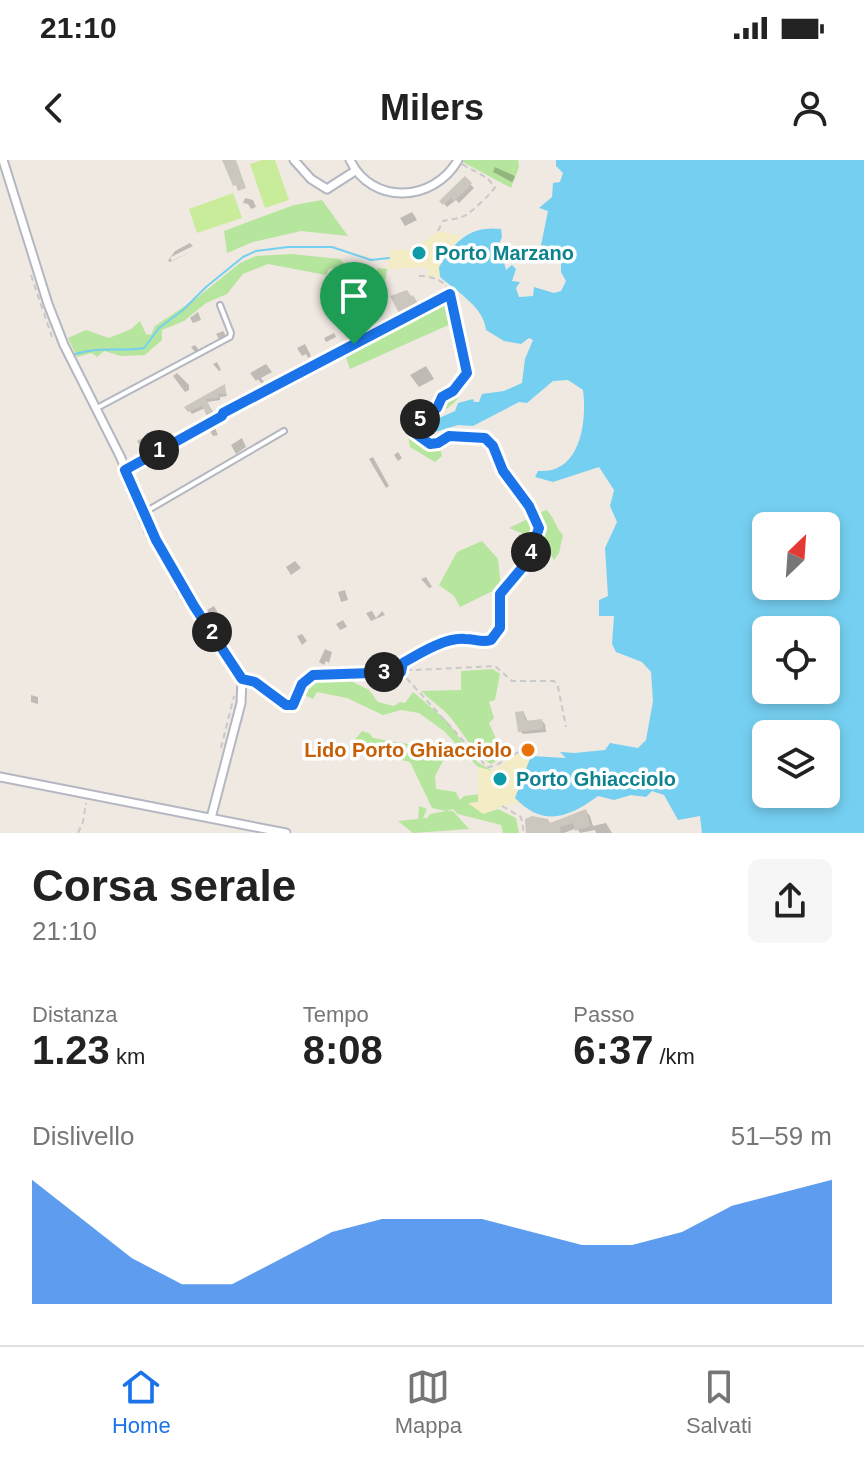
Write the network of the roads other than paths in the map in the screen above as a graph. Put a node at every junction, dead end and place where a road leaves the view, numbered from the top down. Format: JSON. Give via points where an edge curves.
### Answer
{"nodes":[{"id":1,"x":3,"y":160,"type":"edge"},
{"id":2,"x":294,"y":160,"type":"edge"},
{"id":3,"x":350,"y":160,"type":"edge"},
{"id":4,"x":458,"y":161,"type":"edge"},
{"id":5,"x":355,"y":171,"type":"junction"},
{"id":6,"x":220,"y":305,"type":"dead end"},
{"id":7,"x":354,"y":344,"type":"road end"},
{"id":8,"x":97,"y":408,"type":"junction"},
{"id":9,"x":284,"y":431,"type":"dead end"},
{"id":10,"x":125,"y":470,"type":"junction"},
{"id":11,"x":143,"y":513,"type":"junction"},
{"id":12,"x":0,"y":777,"type":"edge"},
{"id":13,"x":211,"y":818,"type":"junction"},
{"id":14,"x":286,"y":833,"type":"edge"}],
"edges":[{"from":1,"to":8,"type":"street","via":[[48,304]]},
{"from":2,"to":5,"type":"street","via":[[327,189]]},
{"from":3,"to":5,"type":"street"},
{"from":4,"to":5,"type":"street","via":[[434,186],[403,194],[375,187]]},
{"from":6,"to":8,"type":"lane","via":[[230,337]]},
{"from":7,"to":10,"type":"lane"},
{"from":8,"to":10,"type":"street"},
{"from":9,"to":11,"type":"lane"},
{"from":10,"to":11,"type":"street"},
{"from":11,"to":13,"type":"street","via":[[242,679],[241,703]]},
{"from":12,"to":13,"type":"street"},
{"from":13,"to":14,"type":"street"}]}
